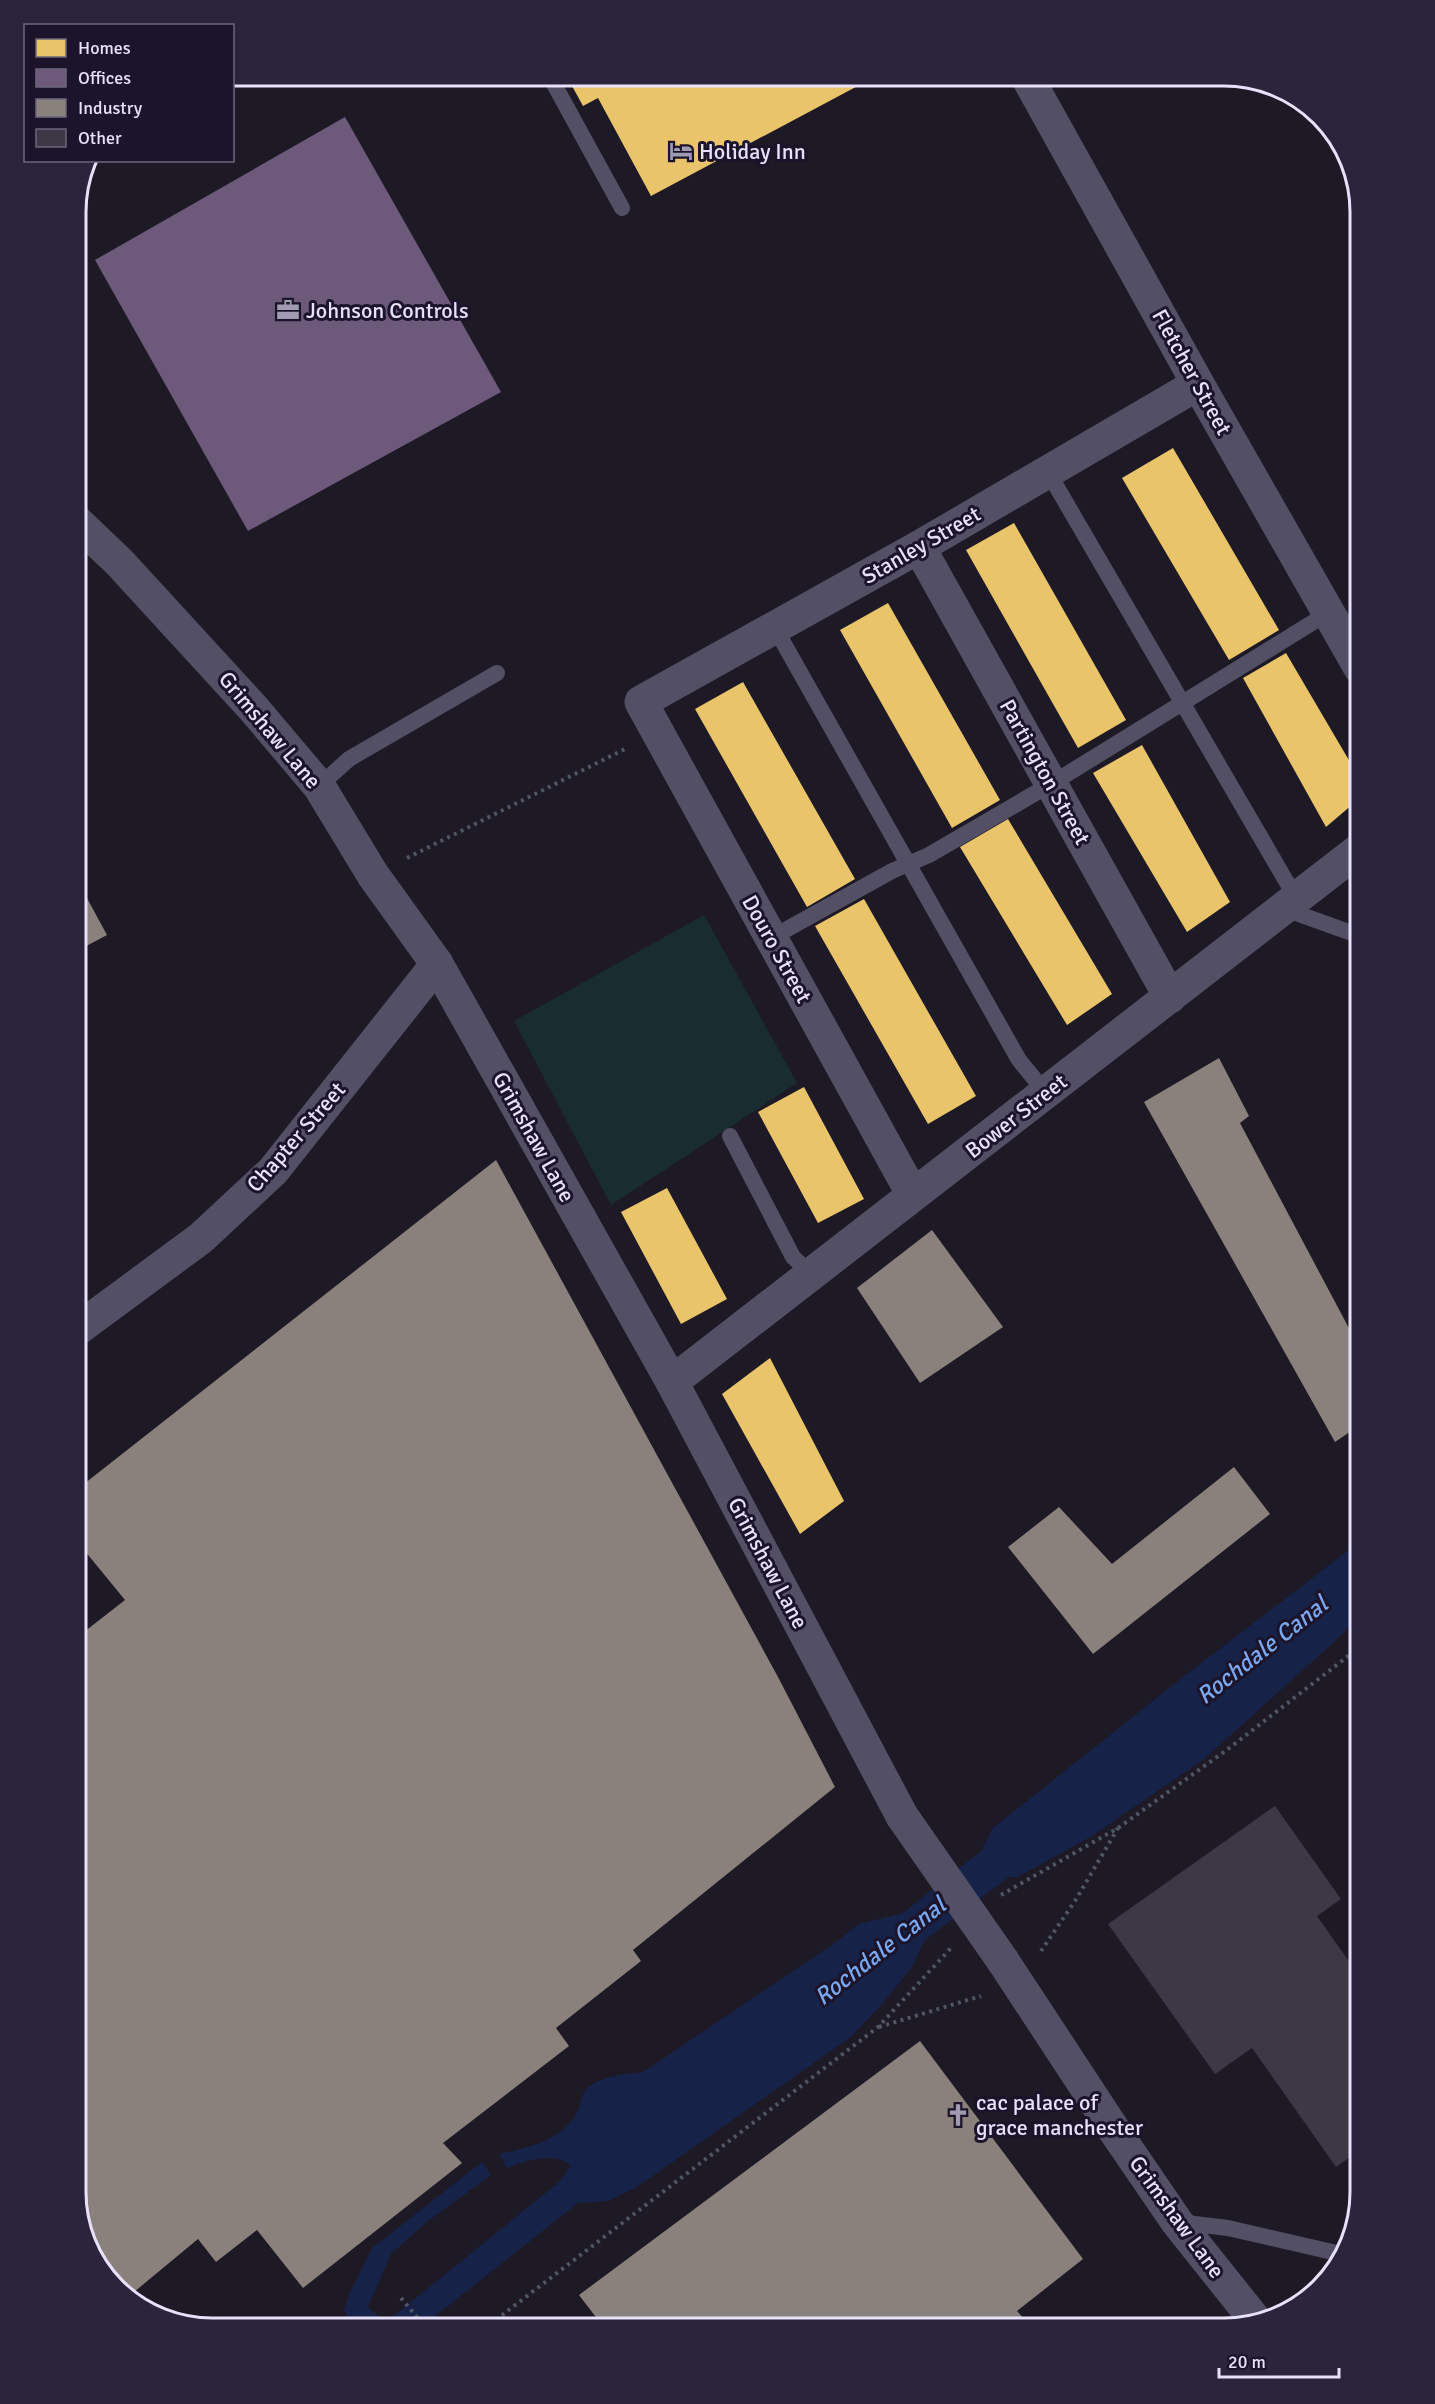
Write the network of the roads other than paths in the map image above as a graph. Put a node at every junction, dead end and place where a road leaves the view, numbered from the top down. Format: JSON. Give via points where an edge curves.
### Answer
{"nodes":[{"id":1,"x":555,"y":86,"type":"edge"},
{"id":2,"x":1032,"y":86,"type":"edge"},
{"id":3,"x":622,"y":208,"type":"dead end"},
{"id":4,"x":1198,"y":384,"type":"junction"},
{"id":5,"x":1048,"y":472,"type":"junction"},
{"id":6,"x":86,"y":530,"type":"edge"},
{"id":7,"x":919,"y":548,"type":"junction"},
{"id":8,"x":1328,"y":613,"type":"junction"},
{"id":9,"x":775,"y":628,"type":"junction"},
{"id":10,"x":1350,"y":651,"type":"edge"},
{"id":11,"x":497,"y":673,"type":"dead end"},
{"id":12,"x":641,"y":702,"type":"joint"},
{"id":13,"x":1182,"y":704,"type":"junction"},
{"id":14,"x":1051,"y":784,"type":"junction"},
{"id":15,"x":319,"y":786,"type":"junction"},
{"id":16,"x":1350,"y":857,"type":"edge"},
{"id":17,"x":909,"y":864,"type":"junction"},
{"id":18,"x":1289,"y":903,"type":"junction"},
{"id":19,"x":1350,"y":931,"type":"edge"},
{"id":20,"x":771,"y":938,"type":"junction"},
{"id":21,"x":437,"y":964,"type":"junction"},
{"id":22,"x":1170,"y":997,"type":"junction"},
{"id":23,"x":1046,"y":1093,"type":"junction"},
{"id":24,"x":730,"y":1136,"type":"dead end"},
{"id":25,"x":913,"y":1196,"type":"junction"},
{"id":26,"x":811,"y":1274,"type":"junction"},
{"id":27,"x":85,"y":1323,"type":"edge"},
{"id":28,"x":672,"y":1382,"type":"junction"},
{"id":29,"x":1177,"y":2222,"type":"junction"},
{"id":30,"x":1334,"y":2252,"type":"edge"},
{"id":31,"x":1251,"y":2315,"type":"edge"}],
"edges":[{"from":1,"to":3,"type":"lane"},
{"from":2,"to":4,"type":"street","name":"Fletcher Street"},
{"from":4,"to":5,"type":"street","name":"Stanley Street"},
{"from":4,"to":8,"type":"street","name":"Fletcher Street"},
{"from":5,"to":7,"type":"street","name":"Stanley Street"},
{"from":5,"to":13,"type":"lane"},
{"from":6,"to":15,"type":"street","name":"Grimshaw Lane","via":[[254,708]]},
{"from":7,"to":9,"type":"street","name":"Stanley Street"},
{"from":7,"to":14,"type":"street","name":"Partington Street"},
{"from":8,"to":10,"type":"street","name":"Fletcher Street"},
{"from":8,"to":13,"type":"lane"},
{"from":9,"to":12,"type":"street","name":"Stanley Street"},
{"from":9,"to":17,"type":"lane"},
{"from":11,"to":15,"type":"lane","via":[[349,759]]},
{"from":12,"to":20,"type":"street","name":"Douro Street"},
{"from":13,"to":14,"type":"lane"},
{"from":13,"to":18,"type":"lane"},
{"from":14,"to":17,"type":"lane"},
{"from":14,"to":22,"type":"street","name":"Partington Street"},
{"from":15,"to":21,"type":"street","name":"Grimshaw Lane","via":[[373,875]]},
{"from":16,"to":18,"type":"street","name":"Bower Street"},
{"from":17,"to":20,"type":"lane"},
{"from":17,"to":23,"type":"lane","via":[[1019,1060]]},
{"from":18,"to":19,"type":"lane"},
{"from":18,"to":22,"type":"street","name":"Bower Street"},
{"from":20,"to":25,"type":"street","name":"Douro Street"},
{"from":21,"to":27,"type":"street","name":"Chapter Street","via":[[273,1171],[201,1238]]},
{"from":21,"to":28,"type":"street","name":"Grimshaw Lane"},
{"from":22,"to":23,"type":"street","name":"Bower Street"},
{"from":23,"to":25,"type":"street","name":"Bower Street"},
{"from":24,"to":26,"type":"lane","via":[[793,1257]]},
{"from":25,"to":26,"type":"street","name":"Bower Street"},
{"from":26,"to":28,"type":"street","name":"Bower Street"},
{"from":28,"to":29,"type":"street","name":"Grimshaw Lane","bridge":true,"via":[[902,1816]]},
{"from":29,"to":30,"type":"lane","via":[[1228,2228]]},
{"from":29,"to":31,"type":"street","name":"Grimshaw Lane"}]}
